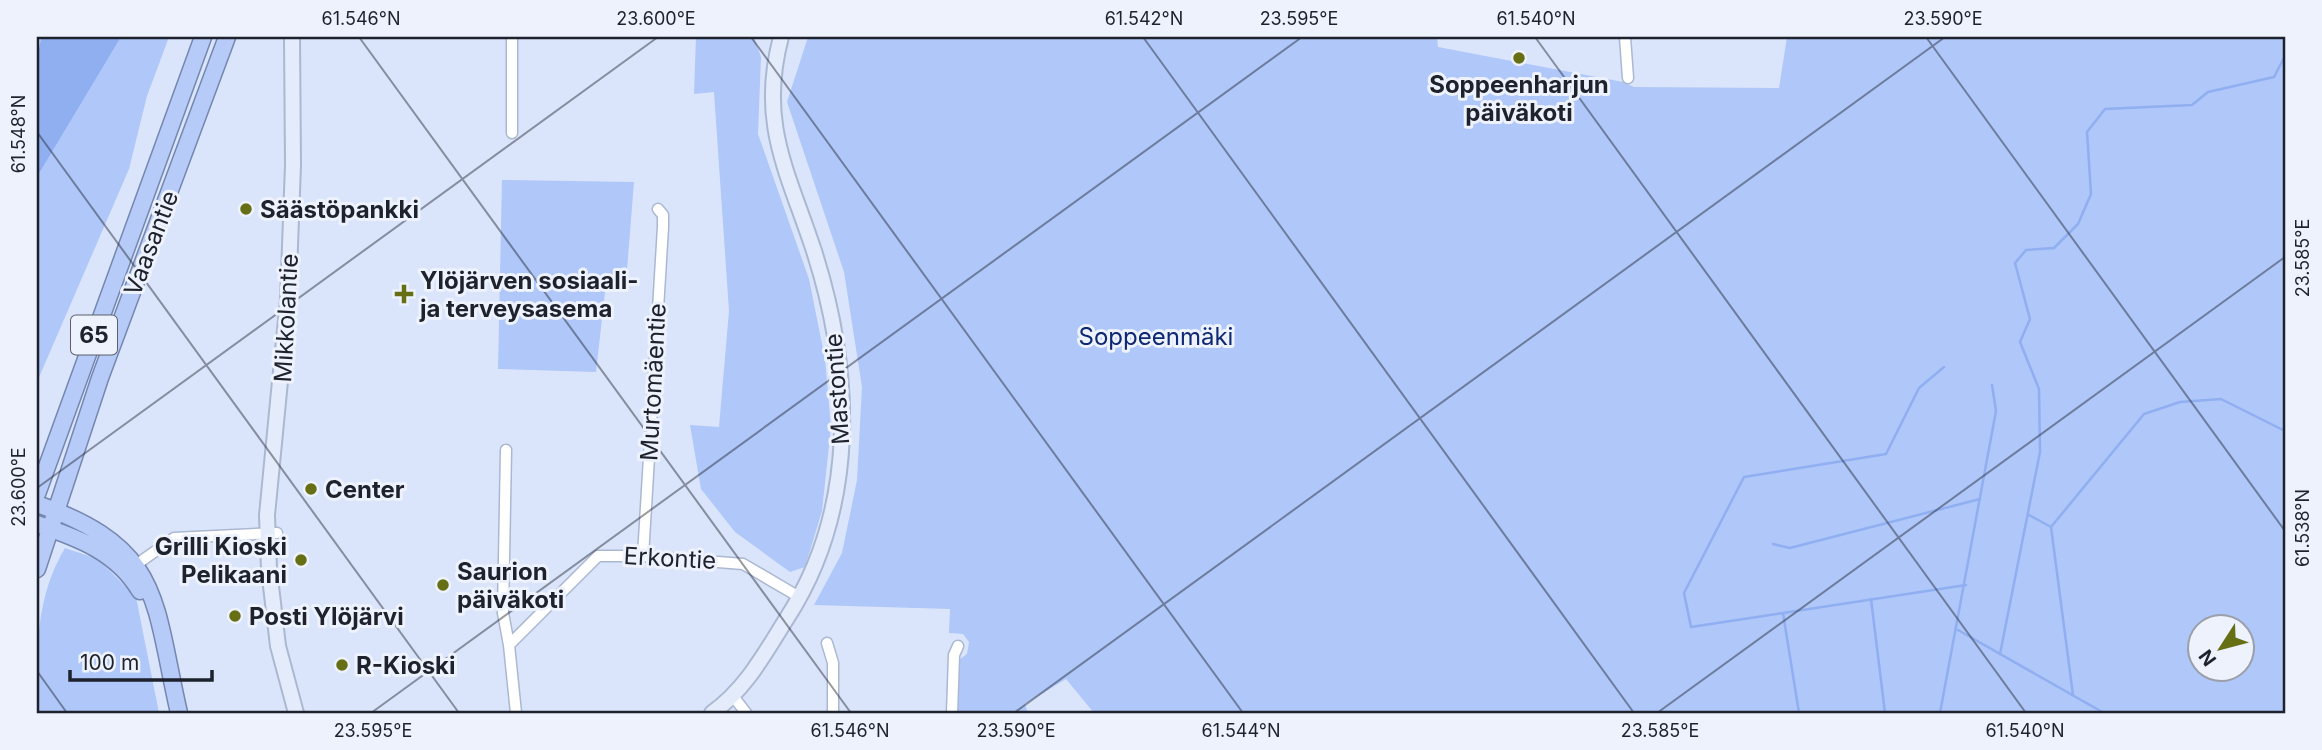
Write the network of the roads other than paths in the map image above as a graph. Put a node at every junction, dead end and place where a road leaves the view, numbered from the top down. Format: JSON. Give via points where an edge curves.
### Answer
{"nodes":[{"id":1,"x":203,"y":37,"type":"edge"},
{"id":2,"x":227,"y":37,"type":"edge"},
{"id":3,"x":292,"y":37,"type":"edge"},
{"id":4,"x":512,"y":37,"type":"edge"},
{"id":5,"x":781,"y":37,"type":"edge"},
{"id":6,"x":1625,"y":37,"type":"edge"},
{"id":7,"x":1628,"y":78,"type":"dead end"},
{"id":8,"x":512,"y":134,"type":"dead end"},
{"id":9,"x":658,"y":209,"type":"dead end"},
{"id":10,"x":506,"y":450,"type":"dead end"},
{"id":11,"x":37,"y":494,"type":"edge"},
{"id":12,"x":37,"y":505,"type":"edge"},
{"id":13,"x":54,"y":510,"type":"junction"},
{"id":14,"x":43,"y":526,"type":"edge"},
{"id":15,"x":272,"y":533,"type":"junction"},
{"id":16,"x":643,"y":556,"type":"junction"},
{"id":17,"x":131,"y":568,"type":"junction"},
{"id":18,"x":37,"y":569,"type":"edge"},
{"id":19,"x":801,"y":598,"type":"junction"},
{"id":20,"x":827,"y":643,"type":"dead end"},
{"id":21,"x":509,"y":645,"type":"junction"},
{"id":22,"x":958,"y":646,"type":"dead end"},
{"id":23,"x":733,"y":696,"type":"junction"},
{"id":24,"x":170,"y":713,"type":"edge"},
{"id":25,"x":179,"y":713,"type":"edge"},
{"id":26,"x":296,"y":713,"type":"edge"},
{"id":27,"x":306,"y":713,"type":"edge"},
{"id":28,"x":516,"y":713,"type":"edge"},
{"id":29,"x":712,"y":713,"type":"edge"},
{"id":30,"x":746,"y":713,"type":"edge"},
{"id":31,"x":832,"y":713,"type":"edge"},
{"id":32,"x":952,"y":713,"type":"edge"}],
"edges":[{"from":1,"to":11,"type":"highway","name":"Vaasantie","number":"65"},
{"from":2,"to":13,"type":"highway","name":"Vaasantie","number":"65"},
{"from":3,"to":15,"type":"main road","name":"Mikkolantie","via":[[288,299]]},
{"from":4,"to":8,"type":"street"},
{"from":5,"to":19,"type":"main road","name":"Mastontie","via":[[772,80],[773,124],[831,316],[844,419],[831,520]]},
{"from":6,"to":7,"type":"street"},
{"from":9,"to":16,"type":"street","name":"Murtomäentie","via":[[663,227]]},
{"from":10,"to":21,"type":"street","via":[[503,613]]},
{"from":12,"to":13,"type":"highway"},
{"from":13,"to":14,"type":"highway","name":"Vaasantie","number":"65"},
{"from":13,"to":17,"type":"highway","via":[[101,534]]},
{"from":14,"to":17,"type":"highway","via":[[92,545]]},
{"from":14,"to":18,"type":"highway","name":"Vaasantie","number":"65"},
{"from":15,"to":17,"type":"street","via":[[174,538]]},
{"from":15,"to":26,"type":"main road","name":"Mikkolantie","via":[[269,569],[278,646]]},
{"from":15,"to":27,"type":"main road","name":"Mikkolantie","via":[[284,623]]},
{"from":16,"to":19,"type":"street","name":"Erkontie","via":[[743,564]]},
{"from":16,"to":21,"type":"street","name":"Erkontie","via":[[604,555],[592,560]]},
{"from":17,"to":24,"type":"highway","via":[[150,612]]},
{"from":17,"to":25,"type":"highway","via":[[156,603]]},
{"from":19,"to":23,"type":"main road","name":"Mastontie"},
{"from":20,"to":31,"type":"street","via":[[833,663]]},
{"from":21,"to":28,"type":"street"},
{"from":22,"to":32,"type":"street"},
{"from":23,"to":29,"type":"main road","name":"Mastontie"},
{"from":23,"to":30,"type":"street"}]}
